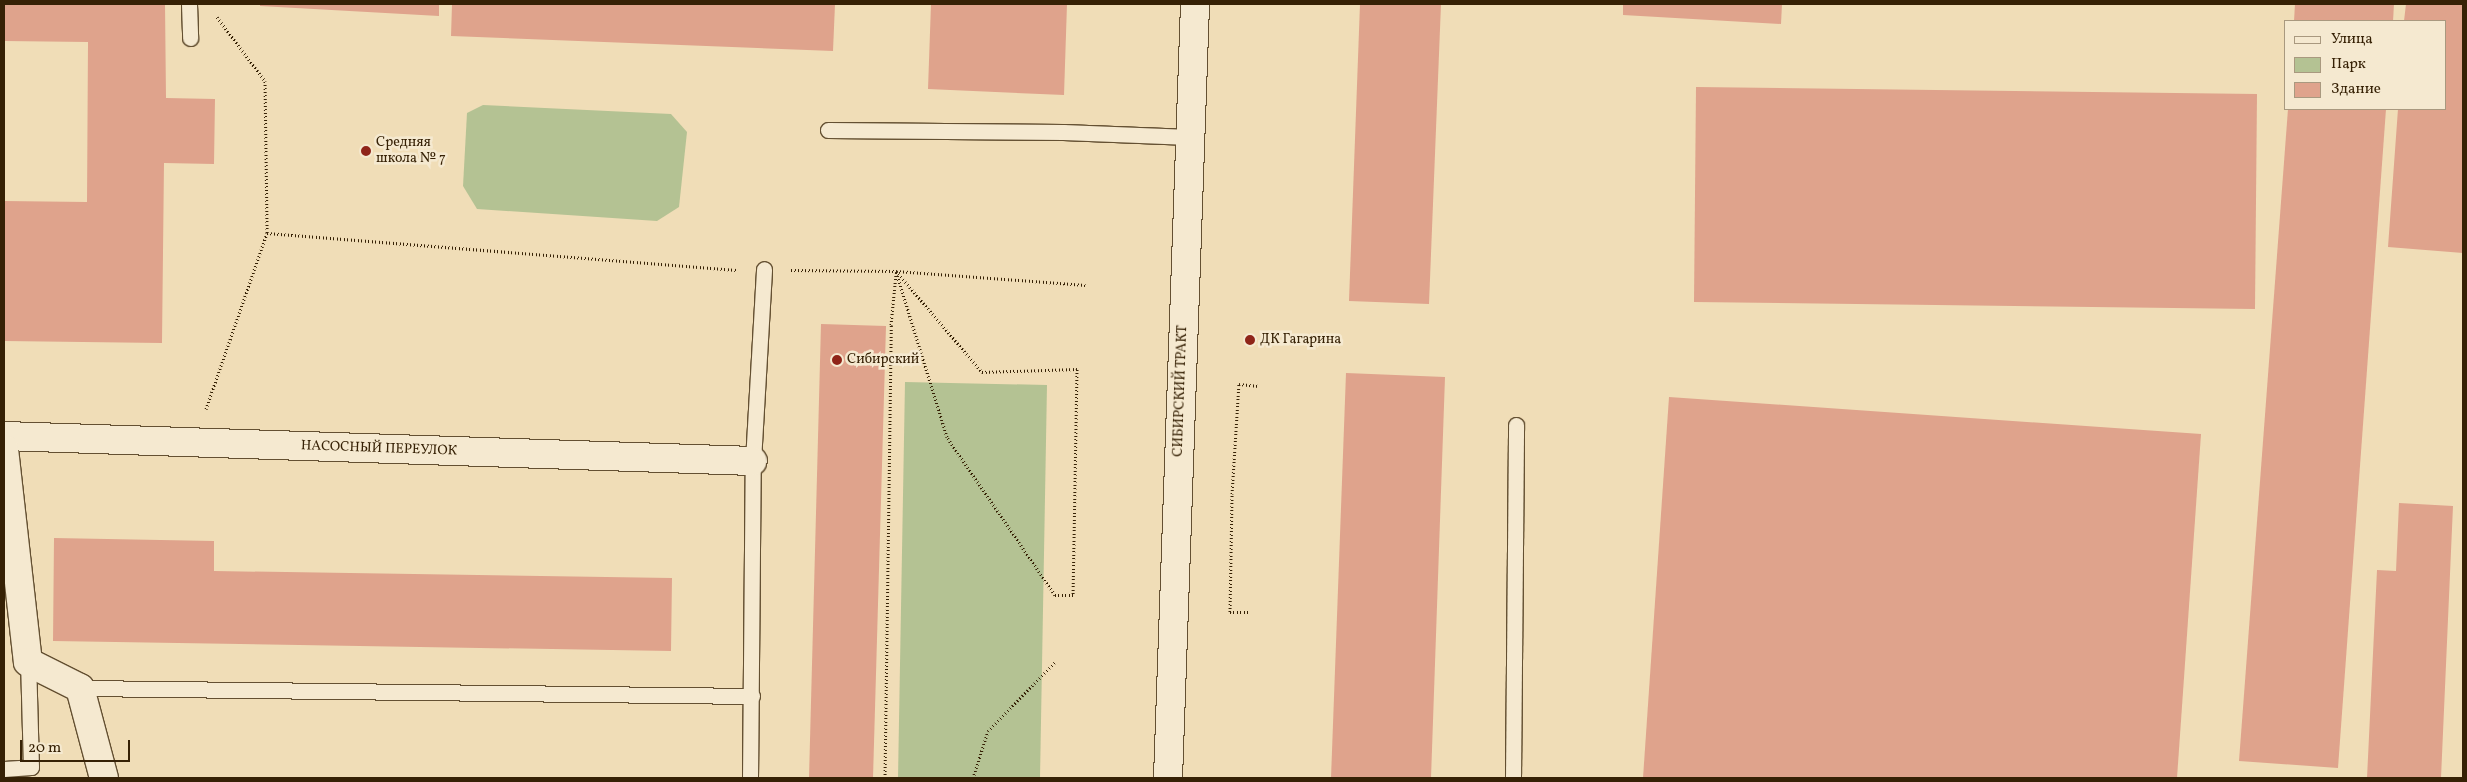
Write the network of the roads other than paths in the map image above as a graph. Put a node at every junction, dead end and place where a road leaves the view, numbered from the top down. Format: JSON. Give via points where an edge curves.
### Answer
{"nodes":[{"id":1,"x":189,"y":4,"type":"edge"},
{"id":2,"x":1195,"y":4,"type":"edge"},
{"id":3,"x":190,"y":38,"type":"dead end"},
{"id":4,"x":828,"y":130,"type":"dead end"},
{"id":5,"x":1190,"y":137,"type":"junction"},
{"id":6,"x":764,"y":269,"type":"road end"},
{"id":7,"x":1516,"y":425,"type":"dead end"},
{"id":8,"x":4,"y":436,"type":"edge"},
{"id":9,"x":4,"y":449,"type":"edge"},
{"id":10,"x":753,"y":461,"type":"junction"},
{"id":11,"x":28,"y":662,"type":"junction"},
{"id":12,"x":80,"y":688,"type":"junction"},
{"id":13,"x":752,"y":696,"type":"junction"},
{"id":14,"x":4,"y":770,"type":"edge"},
{"id":15,"x":104,"y":778,"type":"edge"},
{"id":16,"x":750,"y":778,"type":"edge"},
{"id":17,"x":1168,"y":778,"type":"edge"},
{"id":18,"x":1513,"y":778,"type":"edge"}],
"edges":[{"from":1,"to":3,"type":"lane"},
{"from":2,"to":5,"type":"street","name":"СИБИРСКИЙ ТРАКТ"},
{"from":4,"to":5,"type":"lane","via":[[1064,132]]},
{"from":5,"to":17,"type":"street","name":"СИБИРСКИЙ ТРАКТ"},
{"from":6,"to":10,"type":"lane"},
{"from":7,"to":18,"type":"lane"},
{"from":8,"to":10,"type":"street","name":"НАСОСНЫЙ ПЕРЕУЛОК"},
{"from":9,"to":11,"type":"street"},
{"from":10,"to":13,"type":"lane"},
{"from":11,"to":12,"type":"street"},
{"from":11,"to":14,"type":"lane","via":[[31,767]]},
{"from":12,"to":13,"type":"lane"},
{"from":12,"to":15,"type":"street"},
{"from":13,"to":16,"type":"lane"}]}
